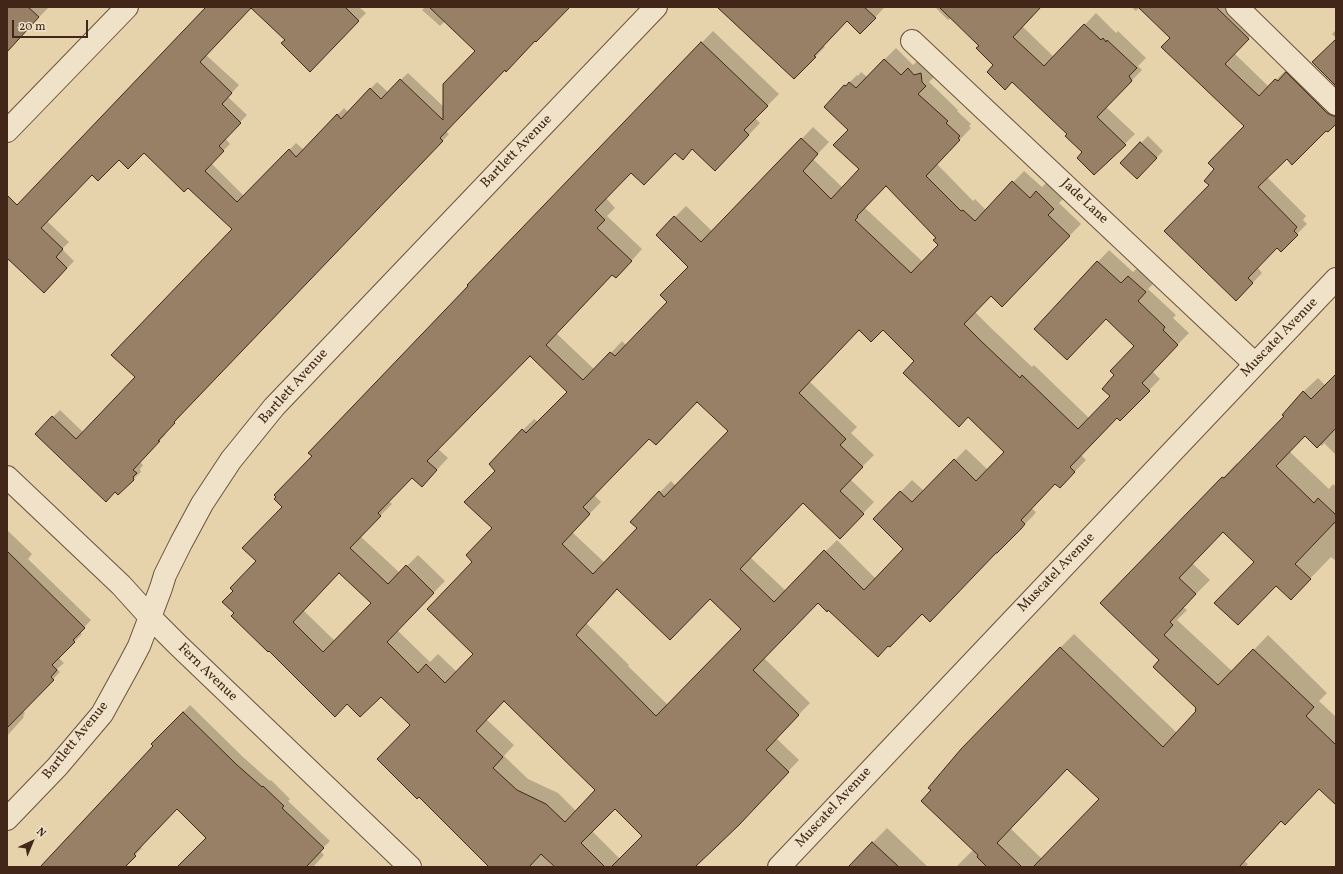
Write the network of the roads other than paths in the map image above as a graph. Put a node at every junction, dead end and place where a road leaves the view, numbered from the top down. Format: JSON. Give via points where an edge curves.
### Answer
{"nodes":[{"id":1,"x":127,"y":7,"type":"edge"},
{"id":2,"x":656,"y":7,"type":"edge"},
{"id":3,"x":1237,"y":7,"type":"edge"},
{"id":4,"x":912,"y":41,"type":"dead end"},
{"id":5,"x":1336,"y":104,"type":"edge"},
{"id":6,"x":7,"y":131,"type":"edge"},
{"id":7,"x":1336,"y":279,"type":"edge"},
{"id":8,"x":1255,"y":364,"type":"junction"},
{"id":9,"x":7,"y":477,"type":"edge"},
{"id":10,"x":150,"y":617,"type":"junction"},
{"id":11,"x":7,"y":819,"type":"edge"},
{"id":12,"x":397,"y":863,"type":"edge"},
{"id":13,"x":779,"y":867,"type":"edge"}],
"edges":[{"from":1,"to":6,"type":"street"},
{"from":2,"to":10,"type":"street","name":"Bartlett Avenue","via":[[274,407],[231,460],[202,504],[165,575]]},
{"from":3,"to":5,"type":"street"},
{"from":4,"to":8,"type":"street","name":"Jade Lane"},
{"from":7,"to":8,"type":"street","name":"Muscatel Avenue"},
{"from":8,"to":13,"type":"street","name":"Muscatel Avenue"},
{"from":9,"to":10,"type":"street","name":"Fern Avenue","via":[[121,585]]},
{"from":10,"to":11,"type":"street","name":"Bartlett Avenue","via":[[129,665],[102,714],[57,767]]},
{"from":10,"to":12,"type":"street","name":"Fern Avenue"}]}
